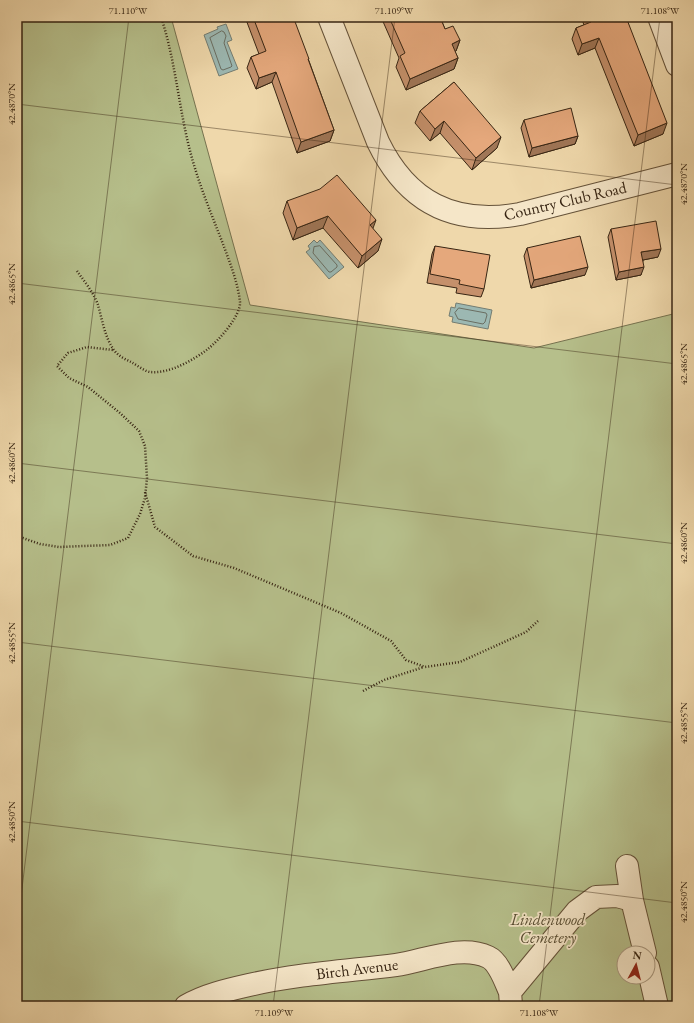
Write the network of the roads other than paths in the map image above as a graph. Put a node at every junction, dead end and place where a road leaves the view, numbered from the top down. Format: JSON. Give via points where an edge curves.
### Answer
{"nodes":[{"id":1,"x":329,"y":17,"type":"edge"},
{"id":2,"x":659,"y":17,"type":"edge"},
{"id":3,"x":677,"y":65,"type":"edge"},
{"id":4,"x":677,"y":174,"type":"edge"},
{"id":5,"x":627,"y":866,"type":"dead end"},
{"id":6,"x":632,"y":900,"type":"junction"},
{"id":7,"x":643,"y":945,"type":"edge"},
{"id":8,"x":652,"y":985,"type":"edge"},
{"id":9,"x":511,"y":999,"type":"edge"},
{"id":10,"x":186,"y":1006,"type":"edge"},
{"id":11,"x":657,"y":1006,"type":"edge"}],
"edges":[{"from":1,"to":4,"type":"street","name":"Country Club Road","via":[[385,157],[407,185],[435,205],[468,216],[503,217]]},
{"from":2,"to":3,"type":"street"},
{"from":5,"to":6,"type":"street"},
{"from":6,"to":7,"type":"street"},
{"from":6,"to":9,"type":"street","via":[[617,896],[596,897],[577,911]]},
{"from":8,"to":11,"type":"street"},
{"from":9,"to":10,"type":"street","name":"Birch Avenue","via":[[500,969],[489,957],[462,952],[398,965],[275,979],[226,990],[195,1000]]}]}
